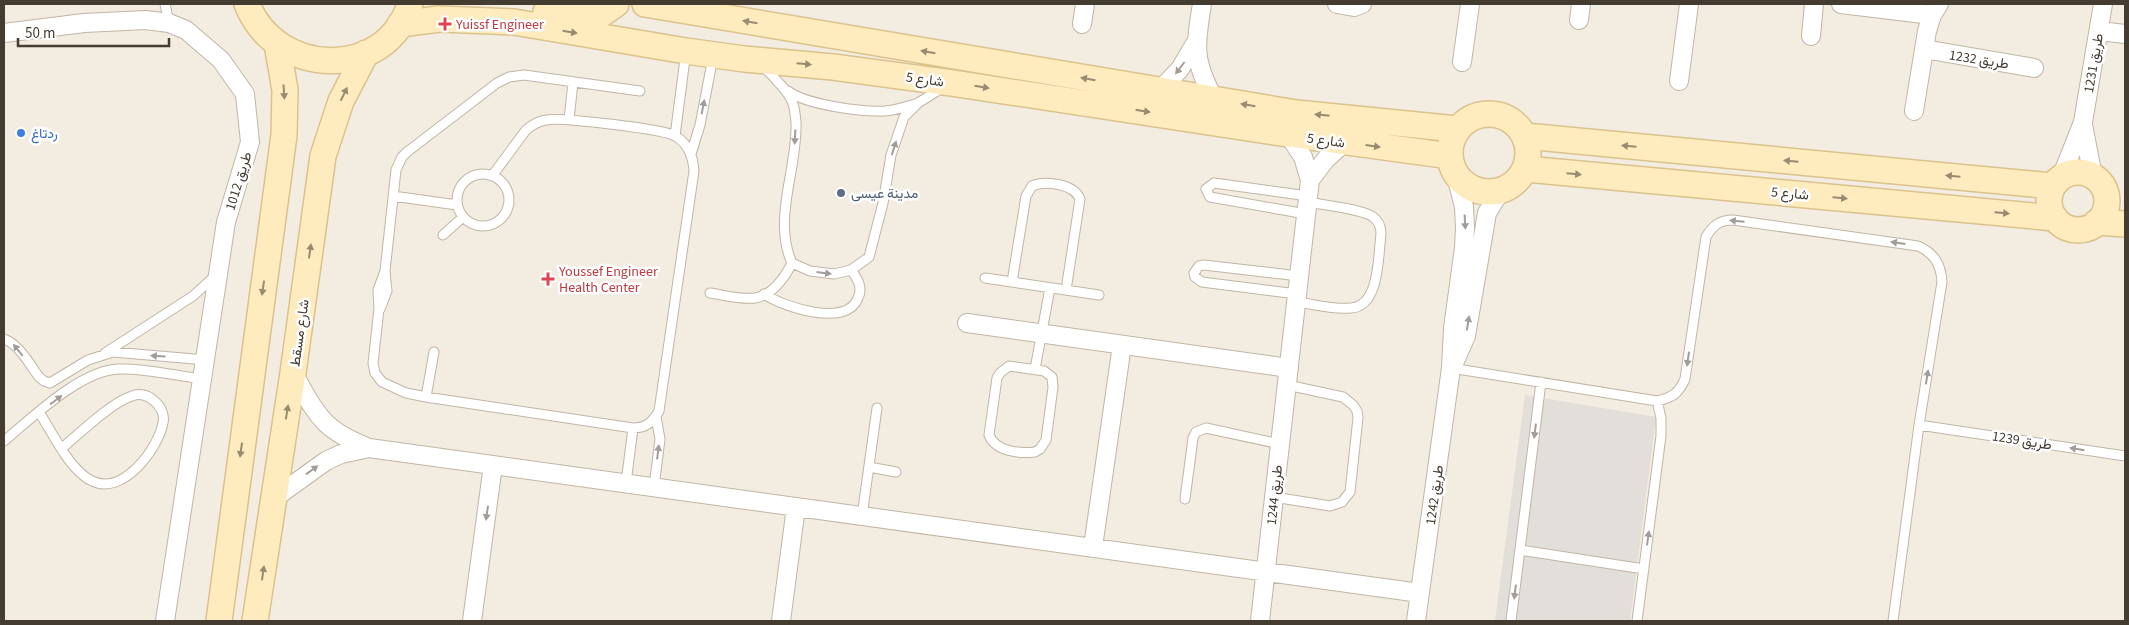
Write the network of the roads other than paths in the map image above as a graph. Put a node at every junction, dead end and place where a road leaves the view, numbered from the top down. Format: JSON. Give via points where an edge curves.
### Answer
{"nodes":[{"id":1,"x":165,"y":4,"type":"edge"},
{"id":2,"x":247,"y":4,"type":"edge"},
{"id":3,"x":616,"y":4,"type":"edge"},
{"id":4,"x":645,"y":4,"type":"edge"},
{"id":5,"x":1085,"y":4,"type":"edge"},
{"id":6,"x":1202,"y":4,"type":"edge"},
{"id":7,"x":1337,"y":4,"type":"edge"},
{"id":8,"x":1362,"y":4,"type":"edge"},
{"id":9,"x":1470,"y":4,"type":"edge"},
{"id":10,"x":1689,"y":4,"type":"edge"},
{"id":11,"x":1814,"y":4,"type":"edge"},
{"id":12,"x":1841,"y":4,"type":"edge"},
{"id":13,"x":2103,"y":4,"type":"edge"},
{"id":14,"x":1936,"y":9,"type":"edge"},
{"id":15,"x":405,"y":14,"type":"edge"},
{"id":16,"x":514,"y":22,"type":"junction"},
{"id":17,"x":169,"y":23,"type":"junction"},
{"id":18,"x":1082,"y":24,"type":"dead end"},
{"id":19,"x":2099,"y":32,"type":"junction"},
{"id":20,"x":4,"y":33,"type":"edge"},
{"id":21,"x":2125,"y":34,"type":"edge"},
{"id":22,"x":1811,"y":36,"type":"dead end"},
{"id":23,"x":1196,"y":42,"type":"junction"},
{"id":24,"x":277,"y":44,"type":"junction"},
{"id":25,"x":1924,"y":49,"type":"junction"},
{"id":26,"x":686,"y":51,"type":"junction"},
{"id":27,"x":366,"y":53,"type":"junction"},
{"id":28,"x":713,"y":54,"type":"junction"},
{"id":29,"x":744,"y":59,"type":"junction"},
{"id":30,"x":1462,"y":62,"type":"dead end"},
{"id":31,"x":2034,"y":68,"type":"dead end"},
{"id":32,"x":1679,"y":81,"type":"dead end"},
{"id":33,"x":574,"y":82,"type":"junction"},
{"id":34,"x":952,"y":83,"type":"junction"},
{"id":35,"x":780,"y":84,"type":"junction"},
{"id":36,"x":640,"y":91,"type":"dead end"},
{"id":37,"x":1159,"y":91,"type":"junction"},
{"id":38,"x":1214,"y":99,"type":"junction"},
{"id":39,"x":918,"y":103,"type":"junction"},
{"id":40,"x":1914,"y":111,"type":"dead end"},
{"id":41,"x":569,"y":120,"type":"junction"},
{"id":42,"x":2083,"y":122,"type":"junction"},
{"id":43,"x":1457,"y":129,"type":"junction"},
{"id":44,"x":1288,"y":134,"type":"junction"},
{"id":45,"x":675,"y":136,"type":"junction"},
{"id":46,"x":1525,"y":136,"type":"junction"},
{"id":47,"x":1345,"y":142,"type":"junction"},
{"id":48,"x":691,"y":154,"type":"junction"},
{"id":49,"x":1453,"y":166,"type":"junction"},
{"id":50,"x":1526,"y":169,"type":"junction"},
{"id":51,"x":492,"y":176,"type":"junction"},
{"id":52,"x":2057,"y":182,"type":"junction"},
{"id":53,"x":2107,"y":184,"type":"edge"},
{"id":54,"x":1507,"y":188,"type":"junction"},
{"id":55,"x":393,"y":196,"type":"junction"},
{"id":56,"x":1308,"y":198,"type":"junction"},
{"id":57,"x":457,"y":205,"type":"junction"},
{"id":58,"x":464,"y":217,"type":"junction"},
{"id":59,"x":2055,"y":218,"type":"junction"},
{"id":60,"x":2097,"y":222,"type":"junction"},
{"id":61,"x":2125,"y":224,"type":"edge"},
{"id":62,"x":443,"y":235,"type":"dead end"},
{"id":63,"x":792,"y":263,"type":"junction"},
{"id":64,"x":851,"y":270,"type":"junction"},
{"id":65,"x":218,"y":273,"type":"junction"},
{"id":66,"x":1299,"y":276,"type":"junction"},
{"id":67,"x":985,"y":278,"type":"dead end"},
{"id":68,"x":1012,"y":282,"type":"junction"},
{"id":69,"x":1050,"y":288,"type":"junction"},
{"id":70,"x":1066,"y":290,"type":"junction"},
{"id":71,"x":710,"y":293,"type":"dead end"},
{"id":72,"x":764,"y":294,"type":"junction"},
{"id":73,"x":1099,"y":295,"type":"dead end"},
{"id":74,"x":1297,"y":298,"type":"junction"},
{"id":75,"x":967,"y":323,"type":"dead end"},
{"id":76,"x":1042,"y":334,"type":"junction"},
{"id":77,"x":4,"y":339,"type":"edge"},
{"id":78,"x":1122,"y":345,"type":"junction"},
{"id":79,"x":434,"y":352,"type":"dead end"},
{"id":80,"x":103,"y":354,"type":"junction"},
{"id":81,"x":206,"y":360,"type":"junction"},
{"id":82,"x":1451,"y":368,"type":"junction"},
{"id":83,"x":1036,"y":369,"type":"junction"},
{"id":84,"x":293,"y":374,"type":"junction"},
{"id":85,"x":1288,"y":377,"type":"junction"},
{"id":86,"x":203,"y":379,"type":"junction"},
{"id":87,"x":1541,"y":382,"type":"junction"},
{"id":88,"x":426,"y":397,"type":"junction"},
{"id":89,"x":1657,"y":401,"type":"junction"},
{"id":90,"x":877,"y":408,"type":"dead end"},
{"id":91,"x":40,"y":412,"type":"junction"},
{"id":92,"x":656,"y":417,"type":"junction"},
{"id":93,"x":1919,"y":425,"type":"junction"},
{"id":94,"x":633,"y":428,"type":"junction"},
{"id":95,"x":4,"y":441,"type":"edge"},
{"id":96,"x":1280,"y":444,"type":"junction"},
{"id":97,"x":62,"y":448,"type":"junction"},
{"id":98,"x":369,"y":448,"type":"junction"},
{"id":99,"x":2125,"y":456,"type":"edge"},
{"id":100,"x":493,"y":465,"type":"junction"},
{"id":101,"x":869,"y":468,"type":"junction"},
{"id":102,"x":896,"y":472,"type":"dead end"},
{"id":103,"x":626,"y":483,"type":"junction"},
{"id":104,"x":654,"y":487,"type":"junction"},
{"id":105,"x":1274,"y":497,"type":"junction"},
{"id":106,"x":273,"y":499,"type":"junction"},
{"id":107,"x":1185,"y":499,"type":"dead end"},
{"id":108,"x":796,"y":507,"type":"junction"},
{"id":109,"x":862,"y":516,"type":"junction"},
{"id":110,"x":1093,"y":547,"type":"junction"},
{"id":111,"x":1520,"y":550,"type":"junction"},
{"id":112,"x":1644,"y":569,"type":"junction"},
{"id":113,"x":1266,"y":571,"type":"junction"},
{"id":114,"x":1420,"y":593,"type":"junction"},
{"id":115,"x":165,"y":621,"type":"edge"},
{"id":116,"x":218,"y":621,"type":"edge"},
{"id":117,"x":256,"y":621,"type":"edge"},
{"id":118,"x":472,"y":621,"type":"edge"},
{"id":119,"x":781,"y":621,"type":"edge"},
{"id":120,"x":1260,"y":621,"type":"edge"},
{"id":121,"x":1416,"y":621,"type":"edge"},
{"id":122,"x":1511,"y":621,"type":"edge"},
{"id":123,"x":1637,"y":621,"type":"edge"},
{"id":124,"x":1893,"y":621,"type":"edge"}],
"edges":[{"from":1,"to":17,"type":"lane"},
{"from":2,"to":24,"type":"street","via":[[260,27]]},
{"from":3,"to":16,"type":"street","via":[[596,18],[542,12],[531,13]]},
{"from":37,"to":4,"type":"street","name":"شارع 5","one_way":true},
{"from":5,"to":18,"type":"street"},
{"from":6,"to":23,"type":"street"},
{"from":7,"to":8,"type":"street","via":[[1354,7]]},
{"from":9,"to":30,"type":"street"},
{"from":10,"to":32,"type":"street"},
{"from":11,"to":22,"type":"street"},
{"from":12,"to":14,"type":"street"},
{"from":13,"to":19,"type":"street","name":"طريق 1231"},
{"from":14,"to":25,"type":"street"},
{"from":15,"to":16,"type":"street","name":"شارع 5","via":[[439,20]]},
{"from":15,"to":27,"type":"street","via":[[379,45]]},
{"from":16,"to":26,"type":"street","name":"شارع 5","one_way":true},
{"from":17,"to":20,"type":"street","name":"طريق 1012","via":[[146,20],[84,23]]},
{"from":17,"to":65,"type":"street","name":"طريق 1012","via":[[186,30],[221,60],[245,94],[250,142],[226,222]]},
{"from":19,"to":21,"type":"street"},
{"from":19,"to":42,"type":"street","name":"طريق 1231"},
{"from":23,"to":37,"type":"street","one_way":true,"via":[[1180,69]]},
{"from":23,"to":38,"type":"street","via":[[1201,72]]},
{"from":24,"to":27,"type":"street","via":[[291,53],[321,61],[337,61]]},
{"from":24,"to":116,"type":"street","one_way":true,"via":[[285,90],[284,135]]},
{"from":25,"to":31,"type":"street","name":"طريق 1232"},
{"from":25,"to":40,"type":"street"},
{"from":26,"to":28,"type":"street","name":"شارع 5"},
{"from":26,"to":45,"type":"lane"},
{"from":84,"to":27,"type":"street","name":"شارع مسقط","one_way":true,"via":[[323,156],[341,101]]},
{"from":28,"to":29,"type":"street","name":"شارع 5"},
{"from":48,"to":28,"type":"lane","one_way":true,"via":[[700,125]]},
{"from":29,"to":34,"type":"street","name":"شارع 5","one_way":true},
{"from":29,"to":35,"type":"lane","via":[[768,70]]},
{"from":33,"to":36,"type":"lane"},
{"from":33,"to":41,"type":"lane"},
{"from":33,"to":55,"type":"lane","via":[[524,75],[496,83],[402,157],[396,170]]},
{"from":34,"to":39,"type":"lane"},
{"from":34,"to":44,"type":"street","name":"شارع 5","one_way":true},
{"from":35,"to":39,"type":"lane","via":[[794,96],[817,104],[885,111]]},
{"from":35,"to":63,"type":"lane","one_way":true,"via":[[792,99],[795,111],[796,137],[784,222],[785,249]]},
{"from":37,"to":38,"type":"street","name":"شارع 5"},
{"from":43,"to":38,"type":"street","name":"شارع 5","one_way":true,"via":[[1296,113]]},
{"from":64,"to":39,"type":"lane","one_way":true,"via":[[869,257],[891,155],[904,117]]},
{"from":41,"to":45,"type":"lane","via":[[666,132]]},
{"from":41,"to":51,"type":"lane","via":[[547,120],[532,125]]},
{"from":42,"to":52,"type":"street","name":"طريق 1231"},
{"from":42,"to":53,"type":"street","name":"طريق 1231"},
{"from":43,"to":46,"type":"street","via":[[1476,115],[1499,114],[1519,126]]},
{"from":43,"to":49,"type":"street","via":[[1450,147]]},
{"from":44,"to":47,"type":"street","name":"شارع 5"},
{"from":44,"to":56,"type":"street","name":"طريق 1244","via":[[1303,157]]},
{"from":45,"to":48,"type":"lane"},
{"from":46,"to":50,"type":"street","via":[[1529,158]]},
{"from":52,"to":46,"type":"street","one_way":true},
{"from":47,"to":49,"type":"street","name":"شارع 5","one_way":true},
{"from":47,"to":56,"type":"street","via":[[1326,159]]},
{"from":48,"to":92,"type":"lane","via":[[694,171]]},
{"from":49,"to":54,"type":"street","via":[[1466,185],[1479,191]]},
{"from":49,"to":82,"type":"street","name":"طريق 1242","one_way":true,"via":[[1464,207],[1465,228]]},
{"from":50,"to":54,"type":"street"},
{"from":50,"to":59,"type":"street","name":"شارع 5","one_way":true},
{"from":51,"to":57,"type":"lane","via":[[474,175],[466,180],[457,195]]},
{"from":51,"to":58,"type":"lane","via":[[500,180],[509,196],[504,214],[490,225],[480,226]]},
{"from":52,"to":53,"type":"street","via":[[2070,173],[2078,172]]},
{"from":52,"to":59,"type":"street","via":[[2049,202]]},
{"from":53,"to":60,"type":"street","via":[[2106,207]]},
{"from":82,"to":54,"type":"street","name":"طريق 1242","one_way":true,"via":[[1466,336],[1487,213],[1498,195]]},
{"from":55,"to":57,"type":"lane"},
{"from":55,"to":88,"type":"lane","via":[[385,271],[387,291],[379,309],[373,363],[382,382],[406,393]]},
{"from":56,"to":56,"type":"lane","via":[[1214,183],[1206,189],[1210,197]]},
{"from":56,"to":66,"type":"street","name":"طريق 1244"},
{"from":56,"to":74,"type":"lane","via":[[1367,214],[1377,220],[1381,234],[1374,287],[1360,306],[1346,308]]},
{"from":57,"to":58,"type":"lane"},
{"from":58,"to":62,"type":"lane"},
{"from":59,"to":60,"type":"street","via":[[2072,229],[2085,228]]},
{"from":60,"to":61,"type":"street"},
{"from":63,"to":64,"type":"lane","one_way":true,"via":[[810,272],[834,274]]},
{"from":63,"to":72,"type":"lane","via":[[780,282]]},
{"from":64,"to":72,"type":"lane","via":[[860,284],[860,293],[852,308],[845,312],[837,314],[792,308]]},
{"from":65,"to":80,"type":"lane","via":[[193,296]]},
{"from":65,"to":81,"type":"street","name":"طريق 1012"},
{"from":66,"to":74,"type":"street","name":"طريق 1244"},
{"from":66,"to":74,"type":"lane","via":[[1204,265],[1194,272],[1202,282]]},
{"from":67,"to":68,"type":"lane"},
{"from":68,"to":69,"type":"lane"},
{"from":68,"to":70,"type":"lane","via":[[1026,196],[1032,186],[1044,184],[1075,190],[1080,199]]},
{"from":69,"to":70,"type":"lane"},
{"from":69,"to":76,"type":"lane"},
{"from":70,"to":73,"type":"lane"},
{"from":71,"to":72,"type":"lane","via":[[755,298]]},
{"from":74,"to":85,"type":"street","name":"طريق 1244"},
{"from":75,"to":76,"type":"street"},
{"from":76,"to":78,"type":"street"},
{"from":76,"to":83,"type":"lane"},
{"from":80,"to":77,"type":"lane","one_way":true,"via":[[50,382],[39,377],[16,346]]},
{"from":78,"to":85,"type":"street"},
{"from":78,"to":110,"type":"street"},
{"from":79,"to":88,"type":"lane"},
{"from":81,"to":80,"type":"lane","one_way":true,"via":[[112,352]]},
{"from":81,"to":86,"type":"street","name":"طريق 1012"},
{"from":82,"to":87,"type":"lane"},
{"from":82,"to":114,"type":"street","name":"طريق 1242"},
{"from":83,"to":83,"type":"lane","via":[[1048,373],[1054,382],[1046,440],[1035,452],[999,448],[991,440],[989,430],[1000,373],[1009,366]]},
{"from":84,"to":98,"type":"street","via":[[323,421],[345,438]]},
{"from":106,"to":84,"type":"street","name":"شارع مسقط","one_way":true},
{"from":85,"to":96,"type":"street","name":"طريق 1244"},
{"from":85,"to":105,"type":"lane","via":[[1343,397],[1353,405],[1358,418],[1352,485],[1347,498],[1330,506]]},
{"from":91,"to":86,"type":"lane","one_way":true,"via":[[80,381],[104,371],[130,369]]},
{"from":86,"to":115,"type":"street","name":"طريق 1012"},
{"from":87,"to":89,"type":"lane"},
{"from":87,"to":111,"type":"lane","one_way":true},
{"from":88,"to":94,"type":"lane"},
{"from":93,"to":89,"type":"lane","one_way":true,"via":[[1942,282],[1942,273],[1933,256],[1918,246],[1733,220],[1717,223],[1706,236],[1685,379],[1675,395]]},
{"from":112,"to":89,"type":"lane","one_way":true,"via":[[1661,436]]},
{"from":90,"to":101,"type":"lane"},
{"from":91,"to":95,"type":"lane"},
{"from":91,"to":97,"type":"lane"},
{"from":92,"to":94,"type":"lane","via":[[644,426]]},
{"from":104,"to":92,"type":"lane","one_way":true,"via":[[660,439]]},
{"from":99,"to":93,"type":"lane","name":"طريق 1239","one_way":true},
{"from":93,"to":124,"type":"lane"},
{"from":94,"to":103,"type":"lane"},
{"from":96,"to":105,"type":"street","name":"طريق 1244"},
{"from":96,"to":107,"type":"lane","via":[[1206,428],[1199,430],[1193,438]]},
{"from":97,"to":97,"type":"lane","via":[[91,481],[101,484],[122,481],[132,475],[152,447],[163,422],[162,412],[150,397],[131,396],[112,407]]},
{"from":98,"to":100,"type":"street"},
{"from":106,"to":98,"type":"street","one_way":true,"via":[[326,461],[340,454]]},
{"from":100,"to":103,"type":"street"},
{"from":100,"to":118,"type":"street","one_way":true},
{"from":101,"to":102,"type":"lane"},
{"from":101,"to":109,"type":"lane"},
{"from":103,"to":104,"type":"street"},
{"from":104,"to":108,"type":"street"},
{"from":105,"to":113,"type":"street","name":"طريق 1244"},
{"from":117,"to":106,"type":"street","name":"شارع مسقط","one_way":true},
{"from":108,"to":109,"type":"street"},
{"from":108,"to":119,"type":"street"},
{"from":109,"to":110,"type":"street"},
{"from":110,"to":113,"type":"street"},
{"from":111,"to":112,"type":"lane"},
{"from":111,"to":122,"type":"lane","one_way":true},
{"from":112,"to":123,"type":"lane"},
{"from":113,"to":114,"type":"street"},
{"from":113,"to":120,"type":"street","name":"طريق 1244"},
{"from":114,"to":121,"type":"street","name":"طريق 1242"}]}
